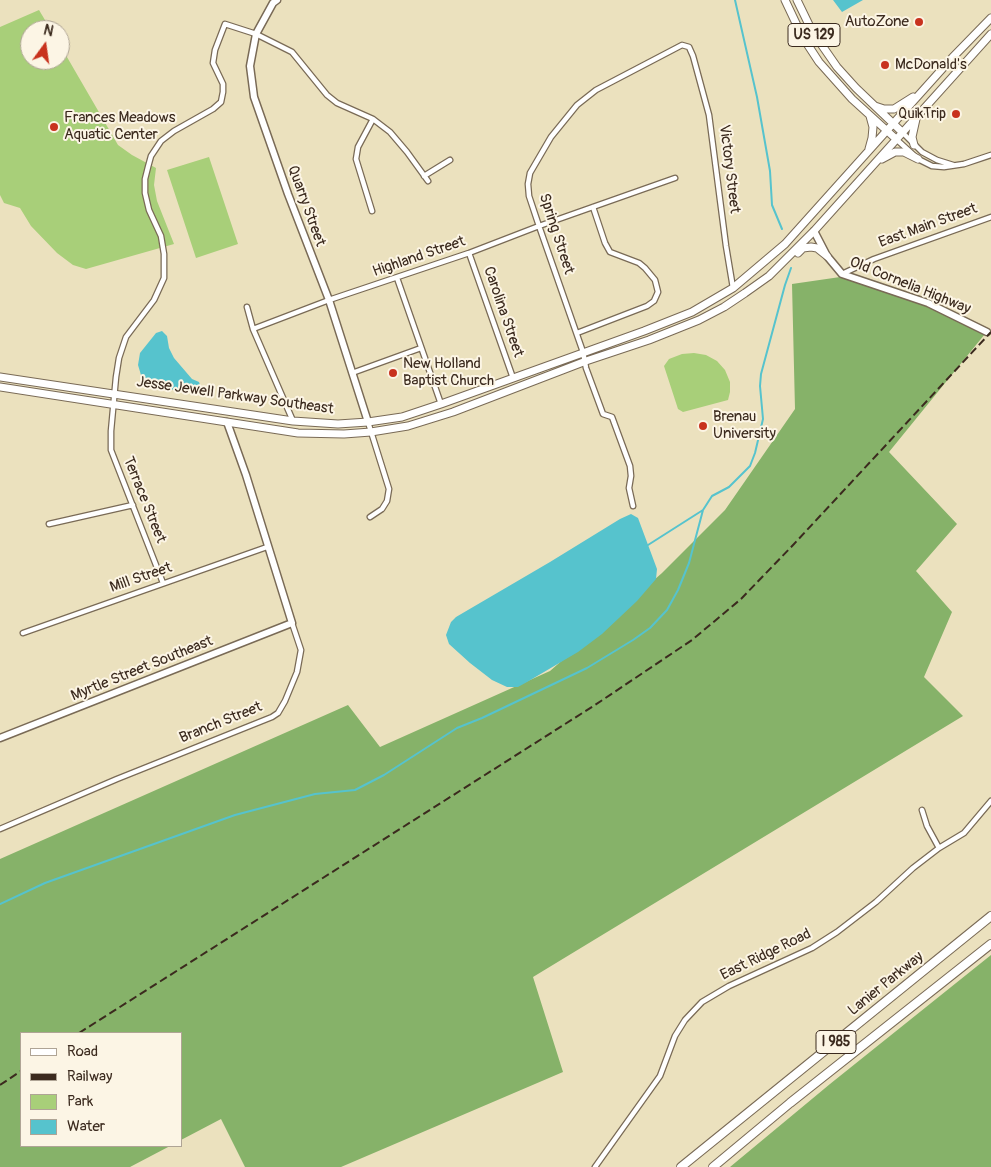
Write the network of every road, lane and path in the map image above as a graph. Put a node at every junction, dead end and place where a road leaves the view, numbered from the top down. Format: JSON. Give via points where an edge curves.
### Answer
{"nodes":[{"id":1,"x":277,"y":0,"type":"edge"},
{"id":2,"x":785,"y":0,"type":"edge"},
{"id":3,"x":797,"y":0,"type":"edge"},
{"id":4,"x":991,"y":18,"type":"edge"},
{"id":5,"x":256,"y":34,"type":"junction"},
{"id":6,"x":991,"y":34,"type":"edge"},
{"id":7,"x":693,"y":56,"type":"joint"},
{"id":8,"x":922,"y":91,"type":"junction"},
{"id":9,"x":874,"y":106,"type":"junction"},
{"id":10,"x":870,"y":115,"type":"junction"},
{"id":11,"x":917,"y":116,"type":"junction"},
{"id":12,"x":373,"y":119,"type":"junction"},
{"id":13,"x":892,"y":124,"type":"junction"},
{"id":14,"x":886,"y":131,"type":"junction"},
{"id":15,"x":902,"y":132,"type":"junction"},
{"id":16,"x":896,"y":139,"type":"junction"},
{"id":17,"x":914,"y":145,"type":"junction"},
{"id":18,"x":868,"y":152,"type":"junction"},
{"id":19,"x":991,"y":155,"type":"edge"},
{"id":20,"x":918,"y":159,"type":"junction"},
{"id":21,"x":450,"y":160,"type":"dead end"},
{"id":22,"x":875,"y":163,"type":"junction"},
{"id":23,"x":954,"y":165,"type":"junction"},
{"id":24,"x":424,"y":176,"type":"junction"},
{"id":25,"x":675,"y":178,"type":"dead end"},
{"id":26,"x":428,"y":181,"type":"dead end"},
{"id":27,"x":593,"y":207,"type":"junction"},
{"id":28,"x":372,"y":211,"type":"dead end"},
{"id":29,"x":991,"y":217,"type":"edge"},
{"id":30,"x":539,"y":226,"type":"junction"},
{"id":31,"x":814,"y":231,"type":"junction"},
{"id":32,"x":469,"y":253,"type":"junction"},
{"id":33,"x":827,"y":256,"type":"junction"},
{"id":34,"x":782,"y":264,"type":"junction"},
{"id":35,"x":842,"y":274,"type":"junction"},
{"id":36,"x":397,"y":278,"type":"junction"},
{"id":37,"x":733,"y":288,"type":"junction"},
{"id":38,"x":329,"y":300,"type":"junction"},
{"id":39,"x":247,"y":307,"type":"dead end"},
{"id":40,"x":253,"y":329,"type":"junction"},
{"id":41,"x":988,"y":332,"type":"dead end"},
{"id":42,"x":577,"y":333,"type":"junction"},
{"id":43,"x":421,"y":348,"type":"junction"},
{"id":44,"x":583,"y":352,"type":"junction"},
{"id":45,"x":586,"y":361,"type":"junction"},
{"id":46,"x":352,"y":373,"type":"junction"},
{"id":47,"x":0,"y":377,"type":"edge"},
{"id":48,"x":513,"y":378,"type":"junction"},
{"id":49,"x":0,"y":386,"type":"edge"},
{"id":50,"x":115,"y":394,"type":"junction"},
{"id":51,"x":441,"y":404,"type":"junction"},
{"id":52,"x":114,"y":405,"type":"junction"},
{"id":53,"x":293,"y":421,"type":"junction"},
{"id":54,"x":227,"y":422,"type":"junction"},
{"id":55,"x":368,"y":422,"type":"junction"},
{"id":56,"x":371,"y":432,"type":"junction"},
{"id":57,"x":133,"y":504,"type":"junction"},
{"id":58,"x":633,"y":506,"type":"dead end"},
{"id":59,"x":370,"y":518,"type":"dead end"},
{"id":60,"x":49,"y":524,"type":"dead end"},
{"id":61,"x":267,"y":547,"type":"junction"},
{"id":62,"x":163,"y":583,"type":"junction"},
{"id":63,"x":292,"y":623,"type":"junction"},
{"id":64,"x":23,"y":633,"type":"dead end"},
{"id":65,"x":0,"y":738,"type":"edge"},
{"id":66,"x":991,"y":801,"type":"edge"},
{"id":67,"x":922,"y":810,"type":"dead end"},
{"id":68,"x":0,"y":830,"type":"edge"},
{"id":69,"x":939,"y":848,"type":"junction"},
{"id":70,"x":991,"y":916,"type":"edge"},
{"id":71,"x":991,"y":944,"type":"edge"},
{"id":72,"x":595,"y":1167,"type":"edge"},
{"id":73,"x":681,"y":1167,"type":"edge"},
{"id":74,"x":713,"y":1167,"type":"edge"}],
"edges":[{"from":1,"to":5,"type":"street","name":"Quarry Street"},
{"from":2,"to":10,"type":"main road","number":"US 129","via":[[819,62]]},
{"from":3,"to":9,"type":"main road","number":"US 129","via":[[828,56]]},
{"from":4,"to":8,"type":"main road","name":"Jesse Jewell Parkway Southeast"},
{"from":5,"to":12,"type":"street","via":[[292,52],[319,87],[337,103]]},
{"from":5,"to":38,"type":"street","name":"Quarry Street","via":[[250,66],[254,97]]},
{"from":5,"to":50,"type":"street","name":"Terrace Street","via":[[225,24],[213,63],[223,84],[220,102],[161,141],[151,156],[145,193],[161,236],[164,278],[154,300],[126,337],[119,358]]},
{"from":6,"to":11,"type":"main road","name":"Jesse Jewell Parkway Southeast"},
{"from":7,"to":30,"type":"street","name":"Spring Street","via":[[688,47],[677,47],[596,90],[577,105],[551,138],[530,173],[529,196]]},
{"from":7,"to":37,"type":"street","name":"Victory Street","via":[[709,115]]},
{"from":8,"to":9,"type":"main road","via":[[894,109]]},
{"from":8,"to":13,"type":"main road","name":"Jesse Jewell Parkway Southeast"},
{"from":9,"to":13,"type":"main road"},
{"from":10,"to":14,"type":"main road","number":"US 129"},
{"from":10,"to":18,"type":"main road","via":[[873,130]]},
{"from":11,"to":15,"type":"main road","name":"Jesse Jewell Parkway Southeast"},
{"from":11,"to":17,"type":"main road","via":[[912,137]]},
{"from":12,"to":24,"type":"street","via":[[390,132]]},
{"from":12,"to":28,"type":"street","via":[[358,147],[356,159]]},
{"from":13,"to":14,"type":"main road","name":"Jesse Jewell Parkway Southeast"},
{"from":13,"to":15,"type":"main road"},
{"from":14,"to":16,"type":"main road","number":"US 129"},
{"from":14,"to":18,"type":"main road","name":"Jesse Jewell Parkway Southeast"},
{"from":15,"to":16,"type":"main road","name":"Jesse Jewell Parkway Southeast"},
{"from":15,"to":17,"type":"street"},
{"from":16,"to":20,"type":"street"},
{"from":16,"to":22,"type":"main road","name":"Jesse Jewell Parkway Southeast"},
{"from":17,"to":23,"type":"street","via":[[937,160]]},
{"from":18,"to":37,"type":"main road","name":"Jesse Jewell Parkway Southeast","via":[[785,244]]},
{"from":19,"to":23,"type":"street"},
{"from":20,"to":22,"type":"main road","via":[[904,152],[895,152]]},
{"from":20,"to":23,"type":"street","via":[[932,166]]},
{"from":21,"to":24,"type":"street"},
{"from":22,"to":31,"type":"main road","name":"Jesse Jewell Parkway Southeast"},
{"from":24,"to":26,"type":"street"},
{"from":25,"to":27,"type":"street","name":"Highland Street"},
{"from":27,"to":30,"type":"street","name":"Highland Street"},
{"from":27,"to":42,"type":"street","via":[[610,252],[646,268],[655,280],[658,292],[647,306]]},
{"from":29,"to":35,"type":"street","name":"East Main Street","via":[[874,259]]},
{"from":30,"to":32,"type":"street","name":"Highland Street"},
{"from":30,"to":42,"type":"street","name":"Spring Street"},
{"from":31,"to":33,"type":"street","name":"Old Cornelia Highway"},
{"from":31,"to":34,"type":"main road","name":"Jesse Jewell Parkway Southeast"},
{"from":32,"to":36,"type":"street","name":"Highland Street"},
{"from":32,"to":48,"type":"street","name":"Carolina Street"},
{"from":33,"to":34,"type":"main road","via":[[817,248],[806,247]]},
{"from":33,"to":35,"type":"street","name":"Old Cornelia Highway"},
{"from":34,"to":45,"type":"main road","name":"Jesse Jewell Parkway Southeast","via":[[745,293],[699,320]]},
{"from":35,"to":41,"type":"street","name":"Old Cornelia Highway","via":[[928,304]]},
{"from":36,"to":38,"type":"street","name":"Highland Street"},
{"from":36,"to":43,"type":"street"},
{"from":37,"to":44,"type":"main road","name":"Jesse Jewell Parkway Southeast","via":[[692,312]]},
{"from":38,"to":40,"type":"street","name":"Highland Street"},
{"from":38,"to":46,"type":"street","name":"Quarry Street"},
{"from":39,"to":40,"type":"street"},
{"from":40,"to":53,"type":"street"},
{"from":42,"to":44,"type":"street","name":"Spring Street"},
{"from":43,"to":46,"type":"street"},
{"from":43,"to":51,"type":"street"},
{"from":44,"to":45,"type":"street","name":"Spring Street"},
{"from":44,"to":48,"type":"main road","name":"Jesse Jewell Parkway Southeast"},
{"from":45,"to":56,"type":"main road","name":"Jesse Jewell Parkway Southeast","via":[[452,412],[408,426]]},
{"from":45,"to":58,"type":"street","name":"Spring Street","via":[[603,414],[612,417],[630,466],[629,488]]},
{"from":46,"to":55,"type":"street","name":"Quarry Street"},
{"from":47,"to":50,"type":"main road","name":"Jesse Jewell Parkway Southeast"},
{"from":48,"to":51,"type":"main road","name":"Jesse Jewell Parkway Southeast"},
{"from":49,"to":52,"type":"main road","name":"Jesse Jewell Parkway Southeast"},
{"from":50,"to":52,"type":"street","name":"Terrace Street"},
{"from":50,"to":53,"type":"main road","name":"Jesse Jewell Parkway Southeast"},
{"from":51,"to":55,"type":"main road","name":"Jesse Jewell Parkway Southeast"},
{"from":52,"to":54,"type":"main road","name":"Jesse Jewell Parkway Southeast"},
{"from":52,"to":57,"type":"street","name":"Terrace Street","via":[[111,450]]},
{"from":53,"to":55,"type":"main road","name":"Jesse Jewell Parkway Southeast"},
{"from":54,"to":56,"type":"main road","name":"Jesse Jewell Parkway Southeast","via":[[298,433]]},
{"from":54,"to":61,"type":"street","name":"Branch Street"},
{"from":55,"to":56,"type":"street"},
{"from":56,"to":59,"type":"street","via":[[389,489],[382,509]]},
{"from":57,"to":60,"type":"street"},
{"from":57,"to":62,"type":"street","name":"Terrace Street"},
{"from":61,"to":62,"type":"street","name":"Mill Street"},
{"from":61,"to":63,"type":"street","name":"Branch Street"},
{"from":62,"to":64,"type":"street","name":"Mill Street"},
{"from":63,"to":65,"type":"street","name":"Myrtle Street Southeast"},
{"from":63,"to":68,"type":"street","name":"Branch Street","via":[[301,650],[296,672],[278,713]]},
{"from":66,"to":69,"type":"street","name":"East Ridge Road","via":[[964,833]]},
{"from":67,"to":69,"type":"street"},
{"from":69,"to":72,"type":"street","name":"East Ridge Road","via":[[837,932],[812,948],[702,1002],[675,1036],[660,1076]]},
{"from":70,"to":73,"type":"highway","name":"Lanier Parkway","number":"I 985"},
{"from":71,"to":74,"type":"highway","number":"I 985"}]}
